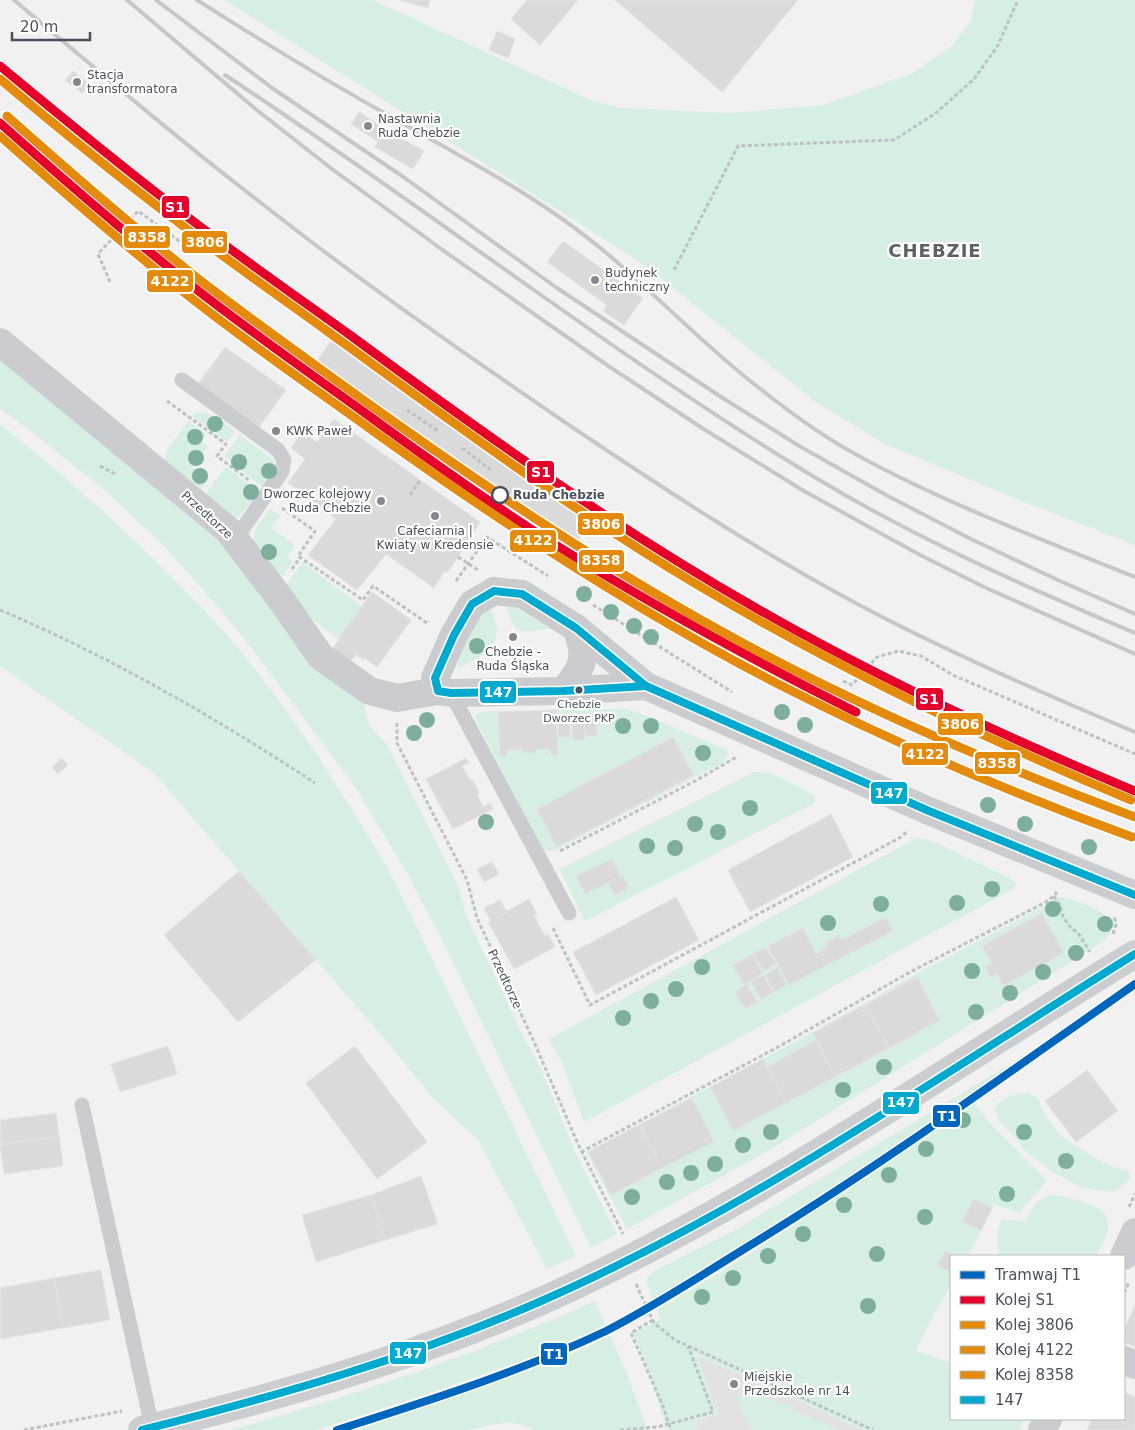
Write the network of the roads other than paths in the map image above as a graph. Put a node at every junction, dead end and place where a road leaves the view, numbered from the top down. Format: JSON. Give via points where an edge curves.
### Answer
{"nodes":[{"id":1,"x":0,"y":342,"type":"edge"},
{"id":2,"x":182,"y":380,"type":"dead end"},
{"id":3,"x":235,"y":540,"type":"junction"},
{"id":4,"x":576,"y":628,"type":"junction"},
{"id":5,"x":646,"y":686,"type":"junction"},
{"id":6,"x":562,"y":691,"type":"junction"},
{"id":7,"x":445,"y":692,"type":"junction"},
{"id":8,"x":1135,"y":895,"type":"edge"},
{"id":9,"x":569,"y":913,"type":"road end"},
{"id":10,"x":1135,"y":954,"type":"edge"},
{"id":11,"x":82,"y":1105,"type":"dead end"},
{"id":12,"x":1135,"y":1232,"type":"edge"},
{"id":13,"x":1124,"y":1255,"type":"edge"},
{"id":14,"x":147,"y":1421,"type":"edge"}],
"edges":[{"from":1,"to":3,"type":"street","name":"Przedtorze","via":[[228,530]]},
{"from":2,"to":3,"type":"lane","via":[[278,450],[284,460],[282,471]]},
{"from":3,"to":7,"type":"street","name":"Przedtorze","via":[[321,657],[370,691],[397,698]]},
{"from":4,"to":5,"type":"street"},
{"from":4,"to":6,"type":"street","via":[[582,643],[581,666]]},
{"from":4,"to":7,"type":"street","via":[[522,594],[494,591],[472,604],[454,635],[435,678]]},
{"from":5,"to":6,"type":"street","name":"Przedtorze"},
{"from":5,"to":8,"type":"street","via":[[928,811]]},
{"from":6,"to":7,"type":"street","name":"Przedtorze"},
{"from":7,"to":9,"type":"lane"},
{"from":10,"to":14,"type":"main road","via":[[778,1177],[622,1245],[559,1293],[401,1356],[301,1389],[210,1414]]},
{"from":11,"to":14,"type":"lane"},
{"from":12,"to":13,"type":"street"}]}
